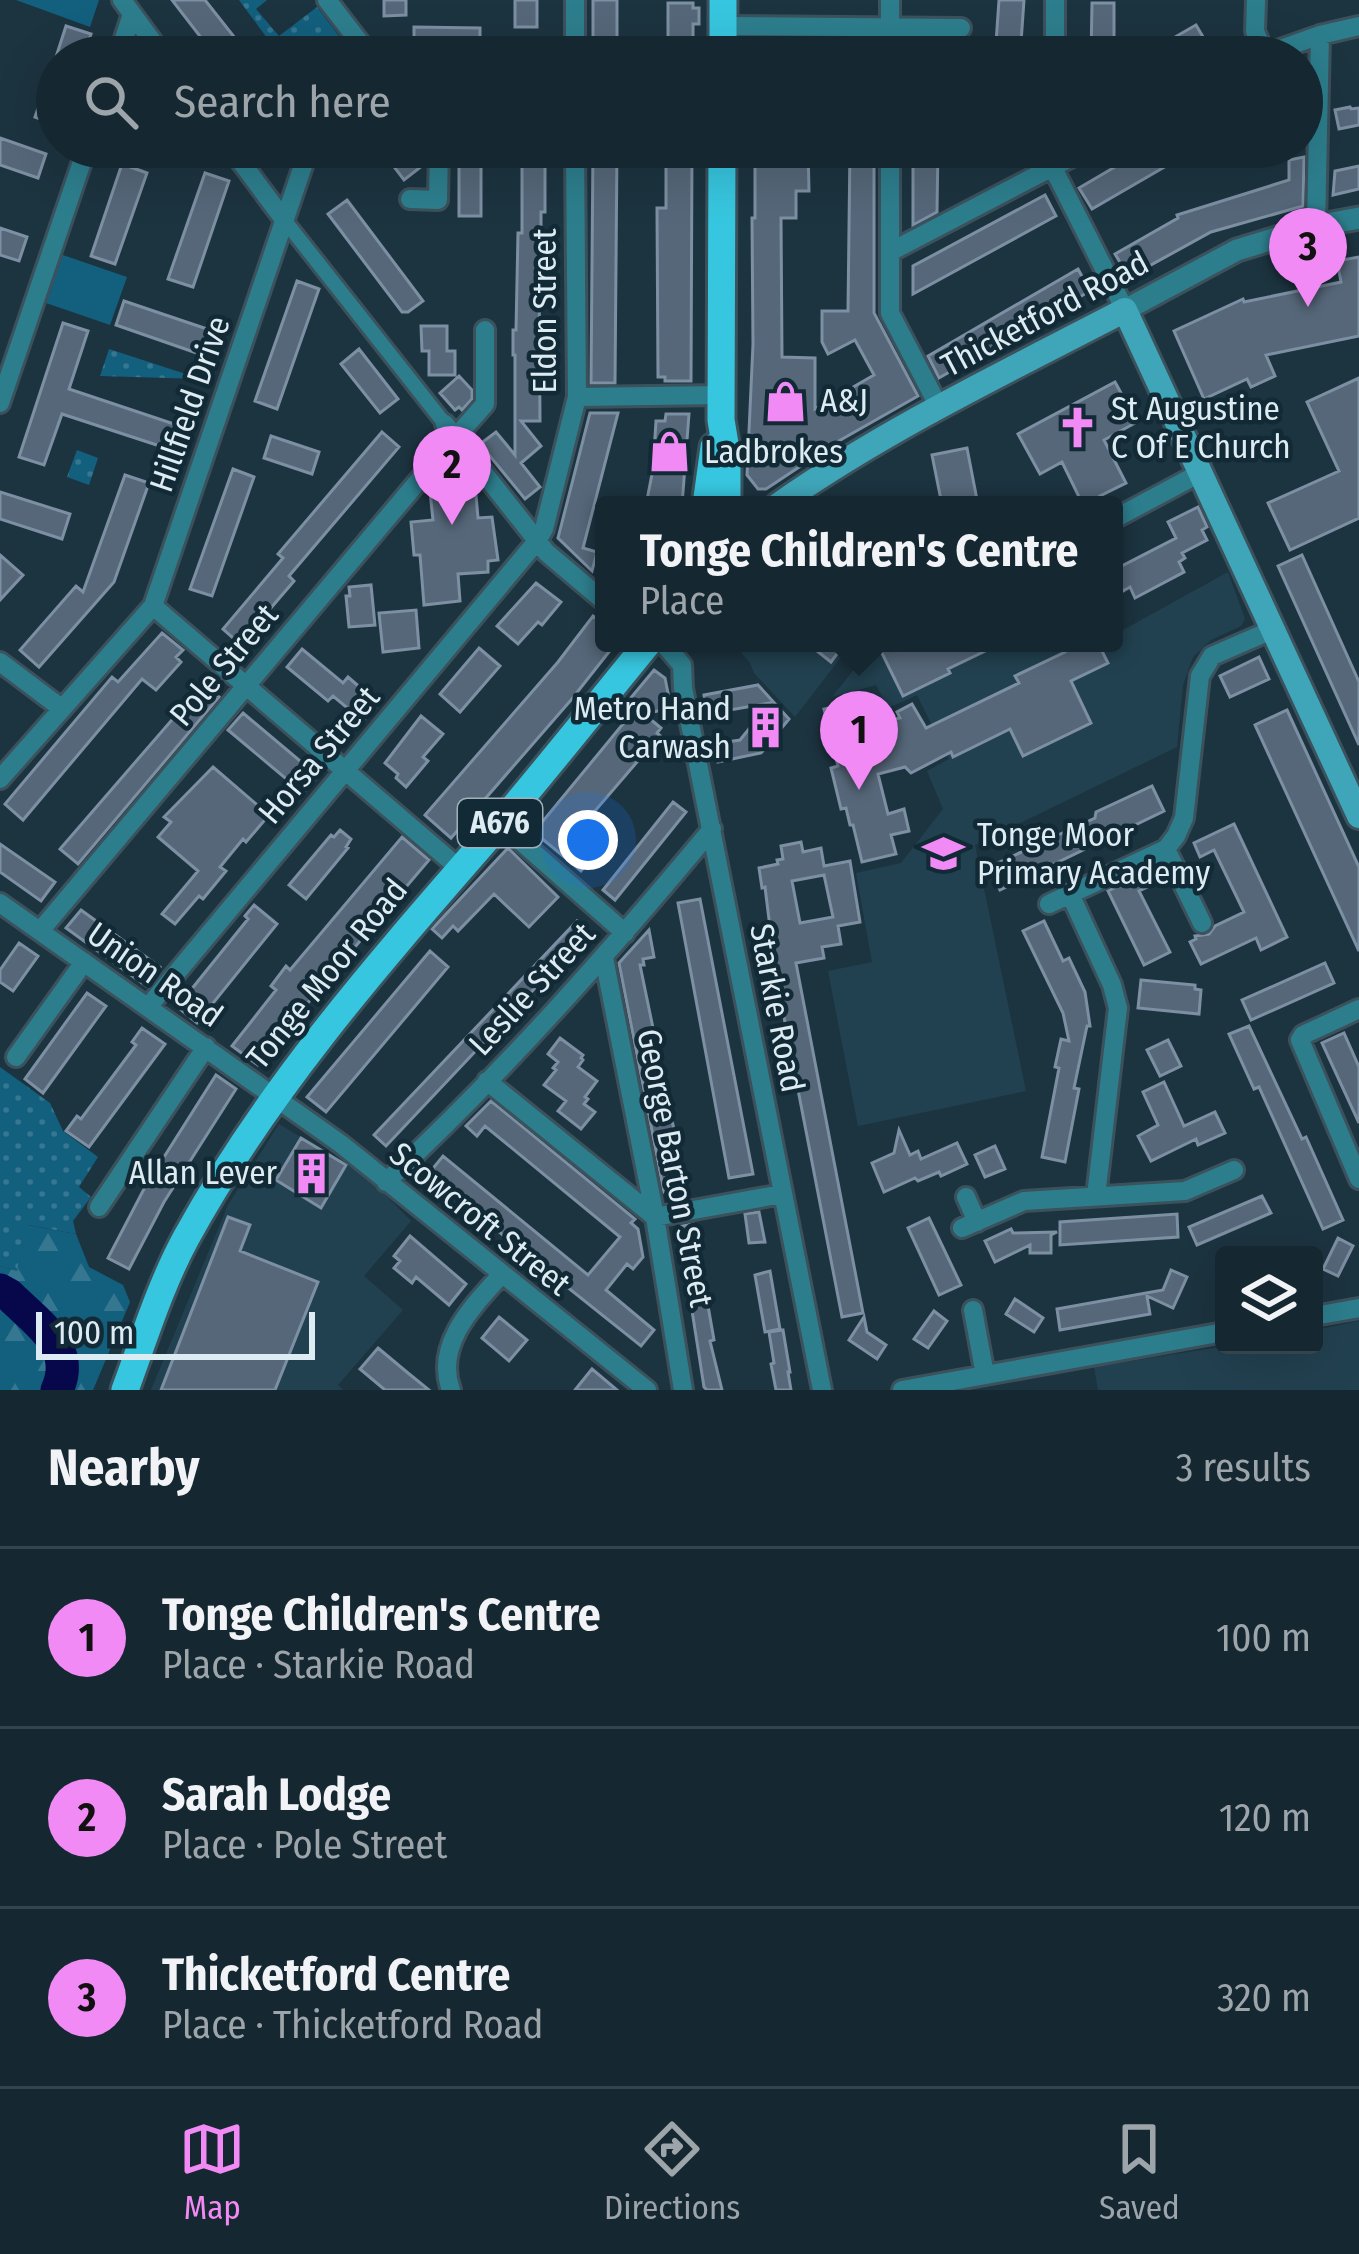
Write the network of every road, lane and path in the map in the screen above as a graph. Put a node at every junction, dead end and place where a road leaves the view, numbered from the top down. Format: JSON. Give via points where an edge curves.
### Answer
{"nodes":[{"id":1,"x":327,"y":0,"type":"edge"},
{"id":2,"x":575,"y":0,"type":"edge"},
{"id":3,"x":890,"y":0,"type":"edge"},
{"id":4,"x":1055,"y":0,"type":"edge"},
{"id":5,"x":1256,"y":0,"type":"edge"},
{"id":6,"x":127,"y":7,"type":"edge"},
{"id":7,"x":723,"y":13,"type":"edge"},
{"id":8,"x":1359,"y":26,"type":"edge"},
{"id":9,"x":890,"y":28,"type":"junction"},
{"id":10,"x":961,"y":28,"type":"dead end"},
{"id":11,"x":1320,"y":35,"type":"joint"},
{"id":12,"x":148,"y":36,"type":"edge"},
{"id":13,"x":355,"y":36,"type":"edge"},
{"id":14,"x":575,"y":36,"type":"edge"},
{"id":15,"x":890,"y":36,"type":"edge"},
{"id":16,"x":1055,"y":36,"type":"edge"},
{"id":17,"x":1256,"y":36,"type":"edge"},
{"id":18,"x":1317,"y":36,"type":"edge"},
{"id":19,"x":80,"y":168,"type":"edge"},
{"id":20,"x":246,"y":168,"type":"edge"},
{"id":21,"x":302,"y":168,"type":"edge"},
{"id":22,"x":439,"y":168,"type":"edge"},
{"id":23,"x":575,"y":168,"type":"edge"},
{"id":24,"x":722,"y":168,"type":"edge"},
{"id":25,"x":890,"y":168,"type":"edge"},
{"id":26,"x":1041,"y":168,"type":"edge"},
{"id":27,"x":1060,"y":168,"type":"edge"},
{"id":28,"x":1317,"y":168,"type":"edge"},
{"id":29,"x":410,"y":199,"type":"dead end"},
{"id":30,"x":1359,"y":218,"type":"edge"},
{"id":31,"x":285,"y":221,"type":"junction"},
{"id":32,"x":1316,"y":226,"type":"junction"},
{"id":33,"x":890,"y":252,"type":"junction"},
{"id":34,"x":1125,"y":310,"type":"junction"},
{"id":35,"x":485,"y":329,"type":"dead end"},
{"id":36,"x":577,"y":398,"type":"junction"},
{"id":37,"x":0,"y":404,"type":"edge"},
{"id":38,"x":939,"y":407,"type":"junction"},
{"id":39,"x":722,"y":408,"type":"junction"},
{"id":40,"x":453,"y":434,"type":"junction"},
{"id":41,"x":1200,"y":473,"type":"junction"},
{"id":42,"x":718,"y":496,"type":"edge"},
{"id":43,"x":791,"y":496,"type":"edge"},
{"id":44,"x":1123,"y":514,"type":"edge"},
{"id":45,"x":537,"y":541,"type":"junction"},
{"id":46,"x":595,"y":593,"type":"edge"},
{"id":47,"x":153,"y":606,"type":"junction"},
{"id":48,"x":1274,"y":629,"type":"junction"},
{"id":49,"x":641,"y":652,"type":"edge"},
{"id":50,"x":671,"y":652,"type":"edge"},
{"id":51,"x":0,"y":662,"type":"edge"},
{"id":52,"x":245,"y":686,"type":"junction"},
{"id":53,"x":61,"y":708,"type":"junction"},
{"id":54,"x":345,"y":770,"type":"junction"},
{"id":55,"x":0,"y":778,"type":"edge"},
{"id":56,"x":1358,"y":810,"type":"edge"},
{"id":57,"x":500,"y":823,"type":"junction"},
{"id":58,"x":712,"y":829,"type":"junction"},
{"id":59,"x":1166,"y":849,"type":"junction"},
{"id":60,"x":460,"y":868,"type":"junction"},
{"id":61,"x":1070,"y":895,"type":"junction"},
{"id":62,"x":0,"y":903,"type":"edge"},
{"id":63,"x":1048,"y":904,"type":"dead end"},
{"id":64,"x":1202,"y":922,"type":"dead end"},
{"id":65,"x":40,"y":931,"type":"junction"},
{"id":66,"x":625,"y":933,"type":"junction"},
{"id":67,"x":604,"y":958,"type":"junction"},
{"id":68,"x":84,"y":962,"type":"junction"},
{"id":69,"x":148,"y":1006,"type":"junction"},
{"id":70,"x":1358,"y":1009,"type":"edge"},
{"id":71,"x":18,"y":1043,"type":"dead end"},
{"id":72,"x":206,"y":1047,"type":"junction"},
{"id":73,"x":487,"y":1081,"type":"junction"},
{"id":74,"x":275,"y":1096,"type":"junction"},
{"id":75,"x":1234,"y":1170,"type":"dead end"},
{"id":76,"x":1359,"y":1179,"type":"edge"},
{"id":77,"x":386,"y":1182,"type":"junction"},
{"id":78,"x":102,"y":1194,"type":"dead end"},
{"id":79,"x":782,"y":1194,"type":"junction"},
{"id":80,"x":1096,"y":1196,"type":"junction"},
{"id":81,"x":966,"y":1197,"type":"dead end"},
{"id":82,"x":655,"y":1217,"type":"junction"},
{"id":83,"x":502,"y":1274,"type":"junction"},
{"id":84,"x":1359,"y":1308,"type":"edge"},
{"id":85,"x":973,"y":1310,"type":"dead end"},
{"id":86,"x":1323,"y":1314,"type":"edge"},
{"id":87,"x":1215,"y":1334,"type":"edge"},
{"id":88,"x":985,"y":1375,"type":"junction"},
{"id":89,"x":125,"y":1390,"type":"edge"},
{"id":90,"x":451,"y":1390,"type":"edge"},
{"id":91,"x":647,"y":1390,"type":"edge"},
{"id":92,"x":683,"y":1390,"type":"edge"},
{"id":93,"x":822,"y":1390,"type":"edge"},
{"id":94,"x":902,"y":1390,"type":"edge"}],
"edges":[{"from":1,"to":13,"type":"street"},
{"from":2,"to":14,"type":"street"},
{"from":3,"to":9,"type":"street"},
{"from":4,"to":16,"type":"street"},
{"from":5,"to":17,"type":"street"},
{"from":6,"to":12,"type":"street"},
{"from":7,"to":9,"type":"street"},
{"from":8,"to":11,"type":"street"},
{"from":9,"to":10,"type":"street"},
{"from":9,"to":15,"type":"street"},
{"from":11,"to":18,"type":"street"},
{"from":19,"to":37,"type":"street"},
{"from":20,"to":31,"type":"street"},
{"from":21,"to":31,"type":"street","name":"Hillfield Drive"},
{"from":22,"to":29,"type":"street","via":[[438,200]]},
{"from":23,"to":36,"type":"street","name":"Eldon Street"},
{"from":24,"to":39,"type":"main road"},
{"from":25,"to":33,"type":"street"},
{"from":26,"to":33,"type":"street"},
{"from":27,"to":34,"type":"street"},
{"from":28,"to":32,"type":"street"},
{"from":30,"to":32,"type":"street","name":"Thicketford Road"},
{"from":31,"to":40,"type":"street"},
{"from":31,"to":47,"type":"street","name":"Hillfield Drive"},
{"from":32,"to":34,"type":"street","name":"Thicketford Road","via":[[1237,250]]},
{"from":33,"to":38,"type":"street","via":[[890,313]]},
{"from":34,"to":38,"type":"main road","name":"Thicketford Road"},
{"from":34,"to":41,"type":"main road"},
{"from":35,"to":40,"type":"street","name":"Pole Street","via":[[485,404]]},
{"from":36,"to":39,"type":"street"},
{"from":36,"to":45,"type":"street","name":"Eldon Street"},
{"from":38,"to":43,"type":"main road","name":"Thicketford Road"},
{"from":39,"to":42,"type":"main road","via":[[727,456]]},
{"from":40,"to":45,"type":"street"},
{"from":40,"to":52,"type":"street","name":"Pole Street"},
{"from":41,"to":44,"type":"street"},
{"from":41,"to":48,"type":"main road"},
{"from":45,"to":46,"type":"street"},
{"from":45,"to":54,"type":"street","name":"Horsa Street"},
{"from":47,"to":52,"type":"street"},
{"from":47,"to":53,"type":"street"},
{"from":48,"to":56,"type":"main road"},
{"from":48,"to":59,"type":"street","via":[[1205,664],[1184,818]]},
{"from":49,"to":57,"type":"main road","name":"Tonge Moor Road","number":"A676"},
{"from":50,"to":58,"type":"street","name":"Starkie Road","via":[[682,665]]},
{"from":51,"to":53,"type":"street"},
{"from":52,"to":54,"type":"street"},
{"from":52,"to":65,"type":"street","name":"Pole Street"},
{"from":53,"to":55,"type":"street"},
{"from":54,"to":60,"type":"street"},
{"from":54,"to":69,"type":"street","name":"Horsa Street"},
{"from":57,"to":60,"type":"main road","name":"Tonge Moor Road","number":"A676"},
{"from":57,"to":66,"type":"street"},
{"from":58,"to":66,"type":"street","name":"Leslie Street"},
{"from":58,"to":79,"type":"street","name":"Starkie Road"},
{"from":59,"to":61,"type":"street"},
{"from":59,"to":64,"type":"street"},
{"from":60,"to":74,"type":"main road","name":"Tonge Moor Road","number":"A676"},
{"from":61,"to":63,"type":"street"},
{"from":61,"to":80,"type":"street","via":[[1118,1008]]},
{"from":62,"to":65,"type":"street","name":"Union Road"},
{"from":65,"to":68,"type":"street","name":"Union Road"},
{"from":66,"to":67,"type":"street","name":"Leslie Street"},
{"from":67,"to":73,"type":"street","name":"Leslie Street"},
{"from":67,"to":82,"type":"street","name":"George Barton Street"},
{"from":68,"to":69,"type":"street","name":"Union Road"},
{"from":68,"to":71,"type":"street"},
{"from":69,"to":72,"type":"street","name":"Union Road"},
{"from":70,"to":76,"type":"street","via":[[1300,1040]]},
{"from":72,"to":74,"type":"street","name":"Union Road"},
{"from":72,"to":78,"type":"street"},
{"from":73,"to":77,"type":"street","name":"Leslie Street"},
{"from":73,"to":82,"type":"street"},
{"from":74,"to":77,"type":"street","name":"Scowcroft Street"},
{"from":74,"to":89,"type":"main road","name":"Tonge Moor Road","number":"A676","via":[[183,1243]]},
{"from":75,"to":80,"type":"street","via":[[1204,1175],[1185,1191]]},
{"from":77,"to":83,"type":"street","name":"Scowcroft Street"},
{"from":79,"to":82,"type":"street"},
{"from":79,"to":93,"type":"street","name":"Starkie Road"},
{"from":80,"to":81,"type":"street","via":[[1024,1201],[970,1225]]},
{"from":82,"to":92,"type":"street","name":"George Barton Street"},
{"from":83,"to":90,"type":"street","via":[[453,1337]]},
{"from":83,"to":91,"type":"street","name":"Scowcroft Street"},
{"from":84,"to":86,"type":"street"},
{"from":85,"to":88,"type":"street"},
{"from":87,"to":88,"type":"street"},
{"from":88,"to":94,"type":"street"}]}
